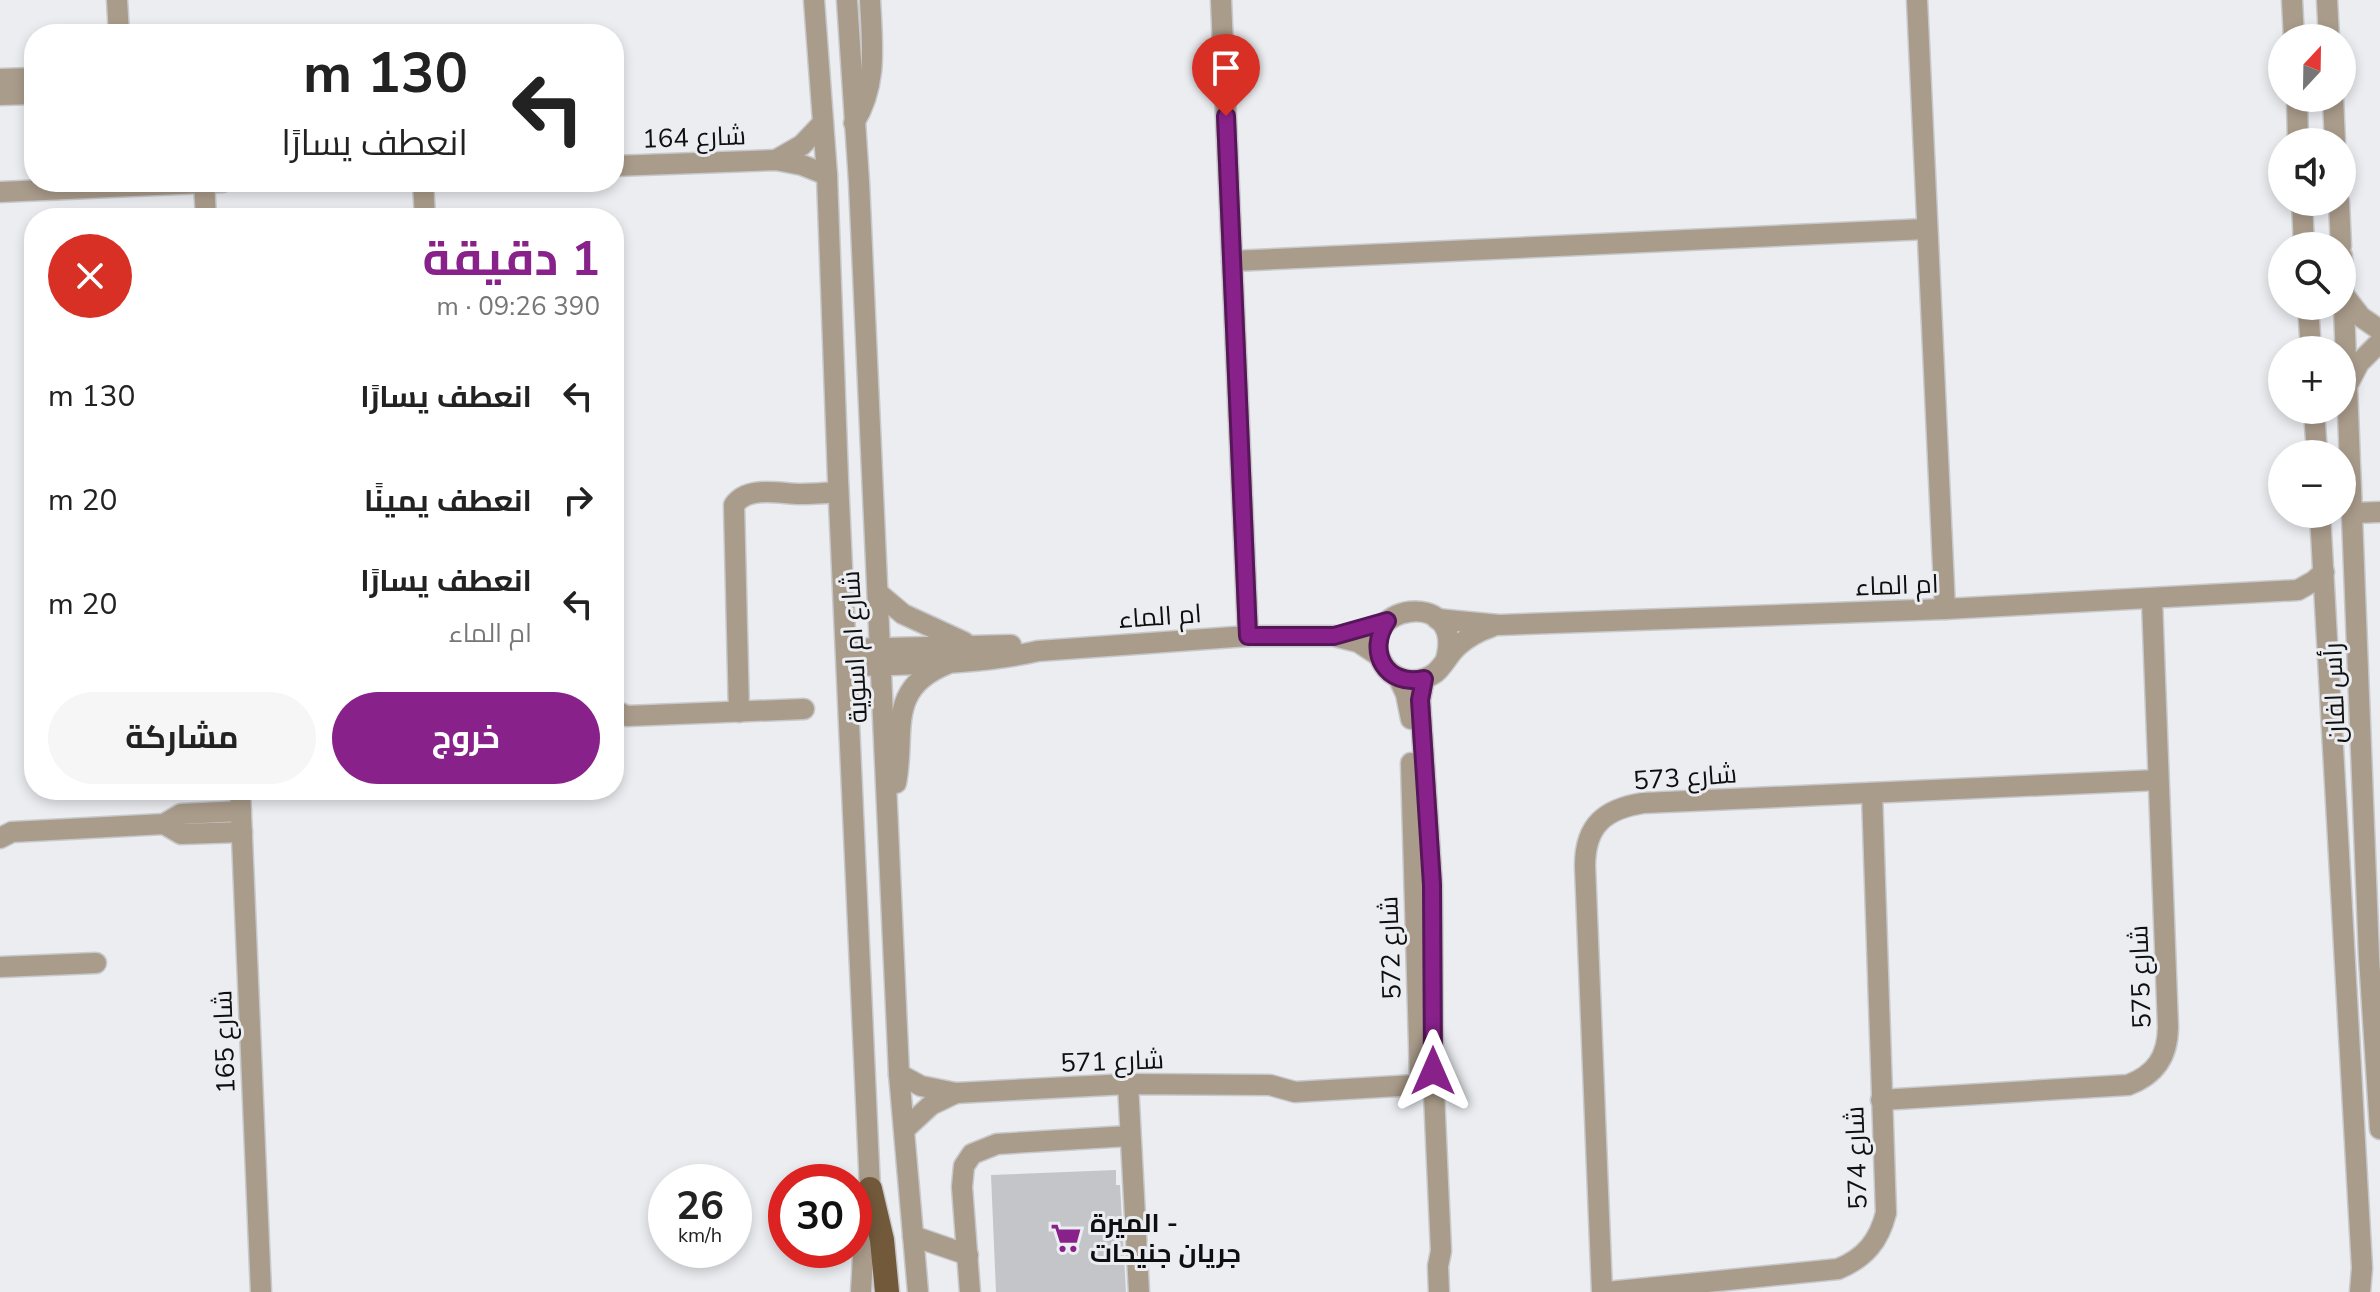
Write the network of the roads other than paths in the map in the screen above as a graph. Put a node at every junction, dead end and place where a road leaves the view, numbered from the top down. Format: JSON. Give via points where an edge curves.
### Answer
{"nodes":[{"id":1,"x":117,"y":0,"type":"edge"},
{"id":2,"x":814,"y":0,"type":"edge"},
{"id":3,"x":847,"y":0,"type":"edge"},
{"id":4,"x":870,"y":0,"type":"edge"},
{"id":5,"x":1221,"y":0,"type":"edge"},
{"id":6,"x":1917,"y":0,"type":"edge"},
{"id":7,"x":2292,"y":0,"type":"edge"},
{"id":8,"x":2327,"y":0,"type":"edge"},
{"id":9,"x":118,"y":24,"type":"edge"},
{"id":10,"x":2293,"y":24,"type":"edge"},
{"id":11,"x":2328,"y":24,"type":"edge"},
{"id":12,"x":24,"y":78,"type":"edge"},
{"id":13,"x":0,"y":79,"type":"edge"},
{"id":14,"x":24,"y":94,"type":"edge"},
{"id":15,"x":0,"y":95,"type":"edge"},
{"id":16,"x":823,"y":123,"type":"junction"},
{"id":17,"x":854,"y":123,"type":"junction"},
{"id":18,"x":776,"y":160,"type":"junction"},
{"id":19,"x":624,"y":166,"type":"edge"},
{"id":20,"x":827,"y":175,"type":"junction"},
{"id":21,"x":24,"y":190,"type":"edge"},
{"id":22,"x":0,"y":192,"type":"edge"},
{"id":23,"x":1927,"y":229,"type":"junction"},
{"id":24,"x":1232,"y":261,"type":"junction"},
{"id":25,"x":2356,"y":311,"type":"edge"},
{"id":26,"x":2380,"y":330,"type":"edge"},
{"id":27,"x":2380,"y":342,"type":"edge"},
{"id":28,"x":2356,"y":369,"type":"edge"},
{"id":29,"x":838,"y":486,"type":"junction"},
{"id":30,"x":2380,"y":512,"type":"edge"},
{"id":31,"x":2356,"y":513,"type":"edge"},
{"id":32,"x":2321,"y":528,"type":"edge"},
{"id":33,"x":2354,"y":528,"type":"edge"},
{"id":34,"x":2324,"y":572,"type":"junction"},
{"id":35,"x":2298,"y":590,"type":"junction"},
{"id":36,"x":878,"y":593,"type":"junction"},
{"id":37,"x":2152,"y":600,"type":"junction"},
{"id":38,"x":1945,"y":609,"type":"junction"},
{"id":39,"x":2326,"y":618,"type":"junction"},
{"id":40,"x":1437,"y":619,"type":"junction"},
{"id":41,"x":1387,"y":621,"type":"junction"},
{"id":42,"x":1499,"y":625,"type":"junction"},
{"id":43,"x":1248,"y":636,"type":"junction"},
{"id":44,"x":1334,"y":636,"type":"junction"},
{"id":45,"x":971,"y":645,"type":"junction"},
{"id":46,"x":1038,"y":651,"type":"junction"},
{"id":47,"x":1379,"y":656,"type":"junction"},
{"id":48,"x":881,"y":657,"type":"junction"},
{"id":49,"x":848,"y":658,"type":"junction"},
{"id":50,"x":1446,"y":659,"type":"junction"},
{"id":51,"x":956,"y":661,"type":"junction"},
{"id":52,"x":1398,"y":677,"type":"junction"},
{"id":53,"x":1424,"y":679,"type":"junction"},
{"id":54,"x":804,"y":709,"type":"dead end"},
{"id":55,"x":739,"y":712,"type":"junction"},
{"id":56,"x":624,"y":715,"type":"edge"},
{"id":57,"x":2158,"y":780,"type":"junction"},
{"id":58,"x":1872,"y":793,"type":"junction"},
{"id":59,"x":241,"y":800,"type":"edge"},
{"id":60,"x":888,"y":813,"type":"junction"},
{"id":61,"x":242,"y":822,"type":"junction"},
{"id":62,"x":0,"y":838,"type":"edge"},
{"id":63,"x":2367,"y":869,"type":"junction"},
{"id":64,"x":2380,"y":889,"type":"edge"},
{"id":65,"x":2375,"y":949,"type":"edge"},
{"id":66,"x":96,"y":963,"type":"dead end"},
{"id":67,"x":0,"y":967,"type":"edge"},
{"id":68,"x":899,"y":1074,"type":"junction"},
{"id":69,"x":1427,"y":1078,"type":"junction"},
{"id":70,"x":1128,"y":1084,"type":"junction"},
{"id":71,"x":956,"y":1093,"type":"junction"},
{"id":72,"x":1881,"y":1100,"type":"junction"},
{"id":73,"x":905,"y":1129,"type":"junction"},
{"id":74,"x":2380,"y":1129,"type":"edge"},
{"id":75,"x":1129,"y":1136,"type":"junction"},
{"id":76,"x":869,"y":1164,"type":"edge"},
{"id":77,"x":872,"y":1198,"type":"edge"},
{"id":78,"x":913,"y":1236,"type":"junction"},
{"id":79,"x":968,"y":1255,"type":"junction"},
{"id":80,"x":862,"y":1268,"type":"edge"},
{"id":81,"x":261,"y":1292,"type":"edge"},
{"id":82,"x":861,"y":1292,"type":"edge"},
{"id":83,"x":887,"y":1292,"type":"edge"},
{"id":84,"x":918,"y":1292,"type":"edge"},
{"id":85,"x":970,"y":1292,"type":"edge"},
{"id":86,"x":1139,"y":1292,"type":"edge"},
{"id":87,"x":1439,"y":1292,"type":"edge"},
{"id":88,"x":1605,"y":1292,"type":"edge"},
{"id":89,"x":2360,"y":1292,"type":"edge"}],
"edges":[{"from":1,"to":9,"type":"street"},
{"from":2,"to":16,"type":"street","name":"شارع ام اسوية"},
{"from":3,"to":17,"type":"street","name":"شارع ام اسوية"},
{"from":4,"to":17,"type":"street","via":[[871,83]]},
{"from":5,"to":24,"type":"street"},
{"from":6,"to":23,"type":"street"},
{"from":7,"to":10,"type":"street"},
{"from":8,"to":11,"type":"street"},
{"from":12,"to":13,"type":"street"},
{"from":14,"to":15,"type":"street"},
{"from":16,"to":18,"type":"street","name":"شارع 164","via":[[802,145]]},
{"from":16,"to":20,"type":"street","name":"شارع ام اسوية"},
{"from":17,"to":36,"type":"street","name":"شارع ام اسوية"},
{"from":18,"to":19,"type":"street","name":"شارع 164"},
{"from":18,"to":20,"type":"street","name":"شارع 164"},
{"from":20,"to":29,"type":"street","name":"شارع ام اسوية"},
{"from":21,"to":22,"type":"street"},
{"from":23,"to":24,"type":"street"},
{"from":23,"to":38,"type":"street"},
{"from":24,"to":43,"type":"street"},
{"from":25,"to":26,"type":"street"},
{"from":27,"to":28,"type":"street"},
{"from":29,"to":49,"type":"street","name":"شارع ام اسوية"},
{"from":29,"to":55,"type":"street","via":[[747,495],[733,509]]},
{"from":30,"to":31,"type":"street"},
{"from":32,"to":34,"type":"street","name":"رأس لفان"},
{"from":33,"to":63,"type":"street","name":"رأس لفان"},
{"from":34,"to":35,"type":"street"},
{"from":34,"to":39,"type":"street","name":"رأس لفان"},
{"from":35,"to":37,"type":"street","name":"ام الماء"},
{"from":35,"to":39,"type":"street"},
{"from":36,"to":45,"type":"street","via":[[903,614]]},
{"from":36,"to":48,"type":"street","name":"شارع ام اسوية"},
{"from":37,"to":38,"type":"street","name":"ام الماء"},
{"from":37,"to":57,"type":"street","name":"شارع 575"},
{"from":38,"to":42,"type":"street","name":"ام الماء"},
{"from":39,"to":89,"type":"street","name":"رأس لفان"},
{"from":40,"to":41,"type":"street","via":[[1407,610]]},
{"from":40,"to":42,"type":"street","name":"ام الماء"},
{"from":40,"to":50,"type":"street","via":[[1448,638]]},
{"from":41,"to":44,"type":"street","name":"ام الماء"},
{"from":41,"to":47,"type":"street","via":[[1380,631]]},
{"from":42,"to":50,"type":"street","name":"ام الماء","via":[[1469,637]]},
{"from":43,"to":44,"type":"street","name":"ام الماء"},
{"from":43,"to":46,"type":"street","name":"ام الماء"},
{"from":44,"to":47,"type":"street","name":"ام الماء","via":[[1358,642]]},
{"from":45,"to":46,"type":"street","name":"ام الماء"},
{"from":45,"to":48,"type":"street","name":"ام الماء"},
{"from":46,"to":51,"type":"street","name":"ام الماء"},
{"from":47,"to":52,"type":"street"},
{"from":48,"to":49,"type":"street","name":"ام الماء"},
{"from":48,"to":51,"type":"street","name":"ام الماء"},
{"from":48,"to":60,"type":"street","name":"شارع ام اسوية"},
{"from":49,"to":76,"type":"street","name":"شارع ام اسوية"},
{"from":50,"to":53,"type":"street"},
{"from":51,"to":60,"type":"street","via":[[921,680],[905,702]]},
{"from":52,"to":53,"type":"street"},
{"from":52,"to":69,"type":"street","name":"شارع 572","via":[[1411,722]]},
{"from":53,"to":69,"type":"street","name":"شارع 572","via":[[1420,700],[1432,885]]},
{"from":54,"to":55,"type":"street"},
{"from":55,"to":56,"type":"street"},
{"from":57,"to":58,"type":"street","name":"شارع 573"},
{"from":57,"to":72,"type":"street","name":"شارع 575","via":[[2168,1040],[2151,1074],[2128,1085]]},
{"from":58,"to":72,"type":"street","name":"شارع 574"},
{"from":58,"to":88,"type":"street","name":"شارع 573","via":[[1635,805],[1611,812],[1589,835],[1585,866]]},
{"from":59,"to":61,"type":"street","name":"شارع 165"},
{"from":60,"to":68,"type":"street","name":"شارع ام اسوية"},
{"from":61,"to":62,"type":"street","via":[[181,814],[164,824],[22,831]]},
{"from":61,"to":81,"type":"street","name":"شارع 165"},
{"from":63,"to":64,"type":"street"},
{"from":63,"to":65,"type":"street","name":"رأس لفان"},
{"from":65,"to":74,"type":"street","name":"رأس لفان"},
{"from":66,"to":67,"type":"street"},
{"from":68,"to":71,"type":"street","name":"شارع 571","via":[[931,1090]]},
{"from":68,"to":73,"type":"street","name":"شارع ام اسوية"},
{"from":69,"to":70,"type":"street","name":"شارع 571"},
{"from":69,"to":87,"type":"street","name":"شارع 572","via":[[1430,1245]]},
{"from":70,"to":71,"type":"street","name":"شارع 571"},
{"from":70,"to":75,"type":"street"},
{"from":71,"to":73,"type":"street","name":"شارع 571","via":[[931,1105]]},
{"from":72,"to":88,"type":"street","name":"شارع 574","via":[[1886,1213],[1875,1242],[1852,1263],[1822,1271]]},
{"from":73,"to":78,"type":"street","name":"شارع ام اسوية"},
{"from":75,"to":79,"type":"street","via":[[997,1144],[972,1154],[964,1166],[962,1187]]},
{"from":75,"to":86,"type":"street"},
{"from":77,"to":83,"type":"main road"},
{"from":78,"to":79,"type":"street"},
{"from":78,"to":84,"type":"street","name":"شارع ام اسوية"},
{"from":79,"to":85,"type":"street"},
{"from":80,"to":82,"type":"street","name":"شارع ام اسوية"}]}
